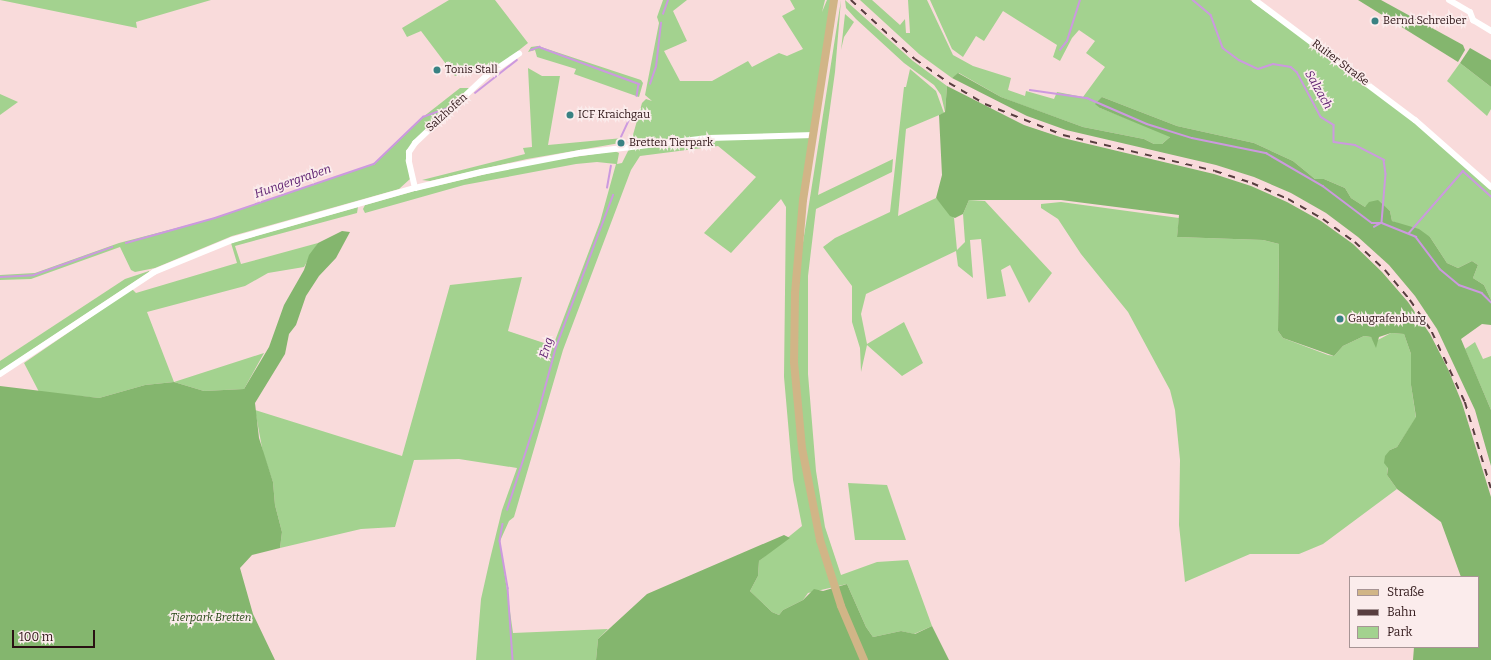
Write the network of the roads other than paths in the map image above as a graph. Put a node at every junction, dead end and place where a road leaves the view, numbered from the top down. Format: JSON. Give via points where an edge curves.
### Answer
{"nodes":[{"id":1,"x":834,"y":0,"type":"edge"},
{"id":2,"x":1254,"y":0,"type":"edge"},
{"id":3,"x":1448,"y":0,"type":"edge"},
{"id":4,"x":1491,"y":31,"type":"edge"},
{"id":5,"x":518,"y":54,"type":"dead end"},
{"id":6,"x":814,"y":135,"type":"junction"},
{"id":7,"x":1491,"y":187,"type":"edge"},
{"id":8,"x":415,"y":188,"type":"junction"},
{"id":9,"x":0,"y":374,"type":"edge"},
{"id":10,"x":864,"y":660,"type":"edge"}],
"edges":[{"from":1,"to":6,"type":"main road"},
{"from":2,"to":7,"type":"street","name":"Ruiter Straße","via":[[1425,128]]},
{"from":3,"to":4,"type":"street","via":[[1470,12],[1473,20]]},
{"from":5,"to":8,"type":"street","name":"Salzhofen","via":[[486,76],[415,143],[409,152]]},
{"from":6,"to":8,"type":"street","via":[[733,136],[618,147],[532,161]]},
{"from":6,"to":10,"type":"main road","via":[[803,200],[795,294],[794,362],[802,448],[811,503],[829,574]]},
{"from":8,"to":9,"type":"street","via":[[232,240],[174,262],[124,290]]}]}
